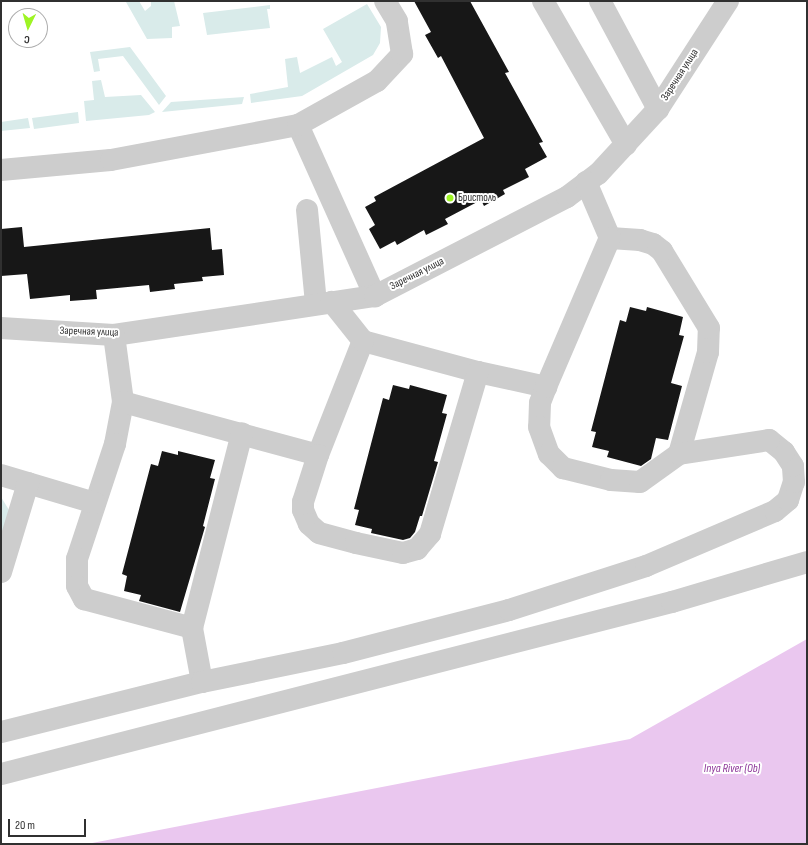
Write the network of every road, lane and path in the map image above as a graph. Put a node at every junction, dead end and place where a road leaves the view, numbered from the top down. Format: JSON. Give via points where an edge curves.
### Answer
{"nodes":[{"id":1,"x":385,"y":1,"type":"edge"},
{"id":2,"x":543,"y":1,"type":"edge"},
{"id":3,"x":600,"y":1,"type":"edge"},
{"id":4,"x":728,"y":1,"type":"edge"},
{"id":5,"x":658,"y":109,"type":"junction"},
{"id":6,"x":298,"y":125,"type":"junction"},
{"id":7,"x":626,"y":145,"type":"junction"},
{"id":8,"x":1,"y":170,"type":"edge"},
{"id":9,"x":586,"y":182,"type":"junction"},
{"id":10,"x":307,"y":210,"type":"dead end"},
{"id":11,"x":610,"y":238,"type":"junction"},
{"id":12,"x":375,"y":296,"type":"junction"},
{"id":13,"x":324,"y":303,"type":"junction"},
{"id":14,"x":1,"y":328,"type":"edge"},
{"id":15,"x":114,"y":335,"type":"junction"},
{"id":16,"x":363,"y":341,"type":"junction"},
{"id":17,"x":478,"y":372,"type":"junction"},
{"id":18,"x":546,"y":386,"type":"junction"},
{"id":19,"x":124,"y":402,"type":"junction"},
{"id":20,"x":242,"y":433,"type":"junction"},
{"id":21,"x":679,"y":454,"type":"junction"},
{"id":22,"x":318,"y":455,"type":"junction"},
{"id":23,"x":1,"y":475,"type":"edge"},
{"id":24,"x":28,"y":483,"type":"junction"},
{"id":25,"x":95,"y":503,"type":"junction"},
{"id":26,"x":807,"y":562,"type":"edge"},
{"id":27,"x":1,"y":572,"type":"edge"},
{"id":28,"x":192,"y":628,"type":"junction"},
{"id":29,"x":202,"y":682,"type":"junction"},
{"id":30,"x":1,"y":732,"type":"edge"},
{"id":31,"x":1,"y":774,"type":"edge"}],
"edges":[{"from":1,"to":6,"type":"street","via":[[397,21],[402,54],[377,81]]},
{"from":2,"to":7,"type":"street"},
{"from":3,"to":5,"type":"street"},
{"from":4,"to":5,"type":"street","name":"Заречная улица"},
{"from":5,"to":7,"type":"street","name":"Заречная улица"},
{"from":6,"to":8,"type":"street","via":[[111,160]]},
{"from":6,"to":12,"type":"street"},
{"from":7,"to":9,"type":"street","name":"Заречная улица","via":[[598,174]]},
{"from":9,"to":11,"type":"street"},
{"from":9,"to":12,"type":"street","name":"Заречная улица","via":[[567,197]]},
{"from":10,"to":13,"type":"street"},
{"from":11,"to":18,"type":"street"},
{"from":11,"to":21,"type":"street","via":[[640,240],[662,251],[709,328],[708,352]]},
{"from":12,"to":13,"type":"street","name":"Заречная улица"},
{"from":13,"to":15,"type":"street","name":"Заречная улица"},
{"from":13,"to":16,"type":"street"},
{"from":14,"to":15,"type":"street","name":"Заречная улица"},
{"from":15,"to":19,"type":"street"},
{"from":16,"to":17,"type":"street"},
{"from":16,"to":22,"type":"street"},
{"from":17,"to":18,"type":"street"},
{"from":17,"to":22,"type":"street","via":[[430,534],[417,549],[403,553],[356,543],[319,533],[309,524],[303,510],[303,502]]},
{"from":18,"to":21,"type":"street","via":[[540,403],[539,427],[550,454],[563,468],[611,480],[640,482]]},
{"from":19,"to":20,"type":"street"},
{"from":19,"to":25,"type":"street","via":[[116,444]]},
{"from":20,"to":22,"type":"street"},
{"from":20,"to":28,"type":"street"},
{"from":21,"to":29,"type":"street","via":[[769,440],[784,452],[793,466],[794,482],[788,500],[775,511],[646,566],[510,610],[343,654]]},
{"from":23,"to":24,"type":"street"},
{"from":24,"to":25,"type":"street"},
{"from":24,"to":27,"type":"street"},
{"from":25,"to":28,"type":"street","via":[[77,560],[78,586],[84,599]]},
{"from":26,"to":31,"type":"street","via":[[672,602]]},
{"from":28,"to":29,"type":"street"},
{"from":29,"to":30,"type":"street"}]}
